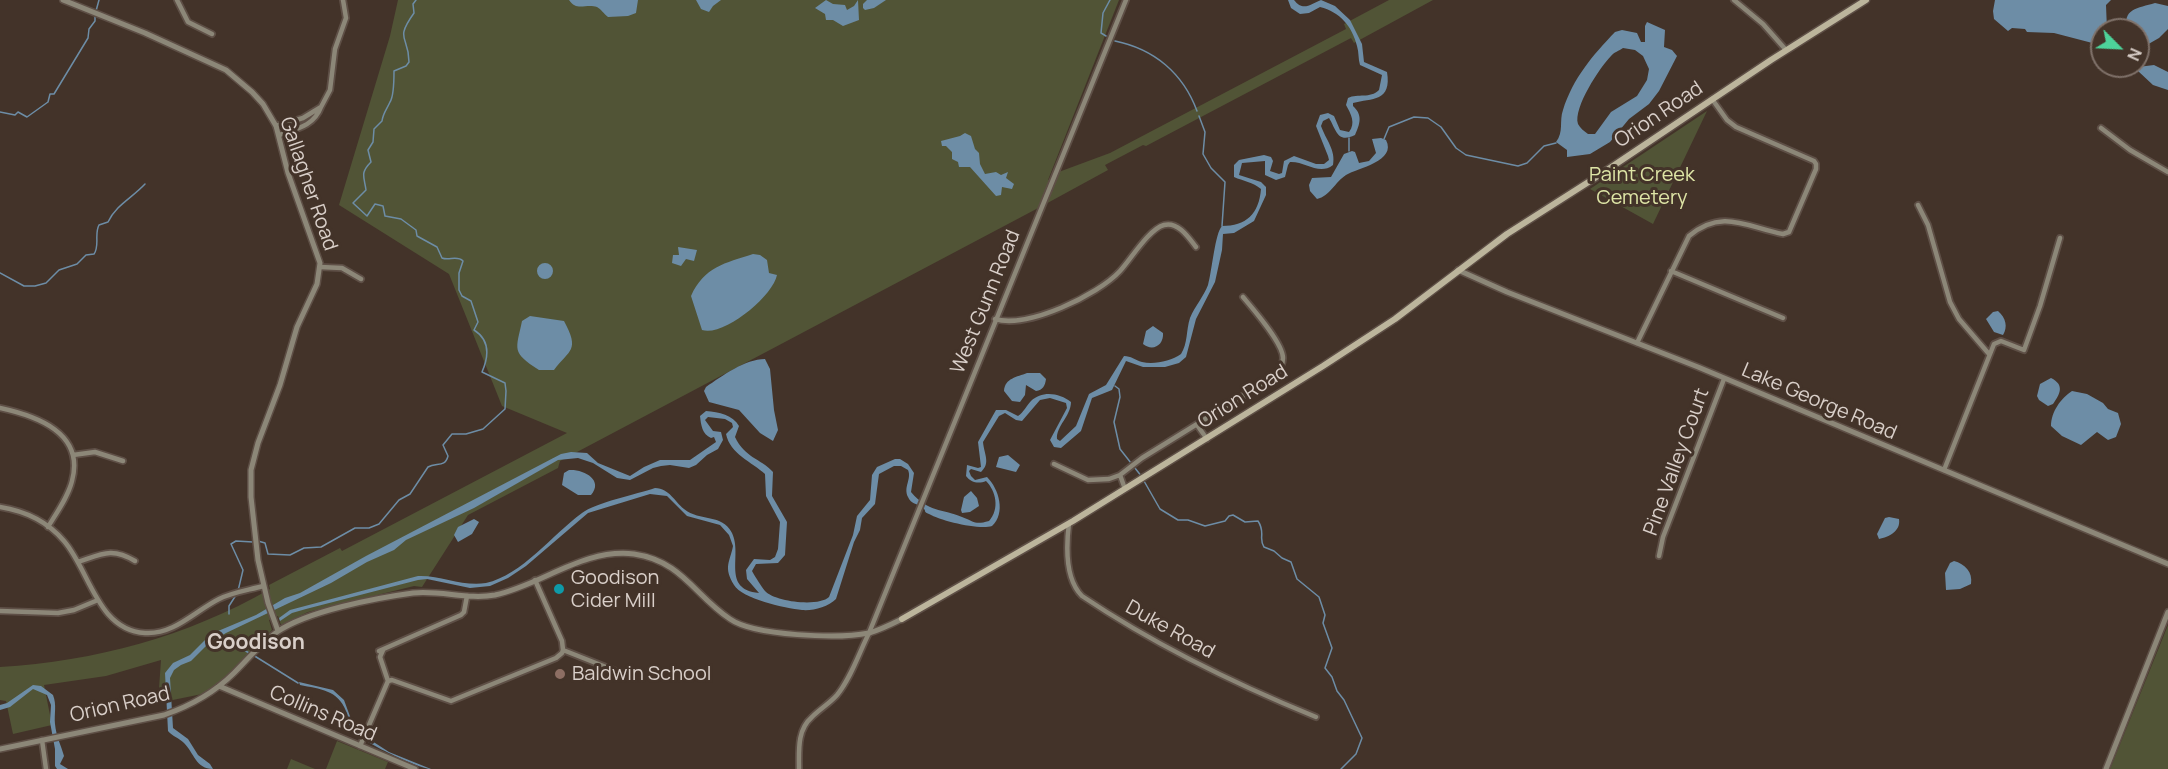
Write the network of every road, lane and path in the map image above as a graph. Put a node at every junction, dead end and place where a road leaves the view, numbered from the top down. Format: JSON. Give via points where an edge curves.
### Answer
{"nodes":[{"id":1,"x":63,"y":0,"type":"edge"},
{"id":2,"x":177,"y":0,"type":"edge"},
{"id":3,"x":343,"y":0,"type":"edge"},
{"id":4,"x":1126,"y":0,"type":"edge"},
{"id":5,"x":1734,"y":0,"type":"edge"},
{"id":6,"x":1866,"y":0,"type":"edge"},
{"id":7,"x":212,"y":34,"type":"dead end"},
{"id":8,"x":1786,"y":50,"type":"junction"},
{"id":9,"x":1712,"y":99,"type":"junction"},
{"id":10,"x":321,"y":107,"type":"junction"},
{"id":11,"x":276,"y":126,"type":"junction"},
{"id":12,"x":2102,"y":128,"type":"dead end"},
{"id":13,"x":279,"y":135,"type":"junction"},
{"id":14,"x":2168,"y":172,"type":"edge"},
{"id":15,"x":1918,"y":205,"type":"dead end"},
{"id":16,"x":2060,"y":238,"type":"dead end"},
{"id":17,"x":1196,"y":247,"type":"dead end"},
{"id":18,"x":320,"y":267,"type":"junction"},
{"id":19,"x":1458,"y":270,"type":"junction"},
{"id":20,"x":1671,"y":271,"type":"junction"},
{"id":21,"x":361,"y":279,"type":"dead end"},
{"id":22,"x":1243,"y":297,"type":"dead end"},
{"id":23,"x":1783,"y":318,"type":"dead end"},
{"id":24,"x":995,"y":319,"type":"junction"},
{"id":25,"x":1637,"y":343,"type":"junction"},
{"id":26,"x":1989,"y":354,"type":"junction"},
{"id":27,"x":1724,"y":379,"type":"junction"},
{"id":28,"x":0,"y":408,"type":"edge"},
{"id":29,"x":1197,"y":425,"type":"junction"},
{"id":30,"x":1207,"y":439,"type":"junction"},
{"id":31,"x":73,"y":455,"type":"junction"},
{"id":32,"x":123,"y":461,"type":"dead end"},
{"id":33,"x":1054,"y":464,"type":"dead end"},
{"id":34,"x":1944,"y":470,"type":"junction"},
{"id":35,"x":1120,"y":475,"type":"junction"},
{"id":36,"x":1125,"y":489,"type":"junction"},
{"id":37,"x":0,"y":507,"type":"edge"},
{"id":38,"x":1069,"y":523,"type":"junction"},
{"id":39,"x":48,"y":527,"type":"junction"},
{"id":40,"x":1659,"y":556,"type":"dead end"},
{"id":41,"x":135,"y":561,"type":"dead end"},
{"id":42,"x":78,"y":562,"type":"junction"},
{"id":43,"x":2168,"y":564,"type":"edge"},
{"id":44,"x":535,"y":580,"type":"junction"},
{"id":45,"x":263,"y":586,"type":"junction"},
{"id":46,"x":467,"y":596,"type":"junction"},
{"id":47,"x":98,"y":600,"type":"junction"},
{"id":48,"x":0,"y":611,"type":"edge"},
{"id":49,"x":2168,"y":612,"type":"edge"},
{"id":50,"x":903,"y":619,"type":"joint"},
{"id":51,"x":278,"y":631,"type":"junction"},
{"id":52,"x":869,"y":633,"type":"junction"},
{"id":53,"x":563,"y":650,"type":"junction"},
{"id":54,"x":616,"y":671,"type":"dead end"},
{"id":55,"x":388,"y":681,"type":"junction"},
{"id":56,"x":219,"y":686,"type":"junction"},
{"id":57,"x":1316,"y":717,"type":"dead end"},
{"id":58,"x":42,"y":740,"type":"junction"},
{"id":59,"x":360,"y":746,"type":"junction"},
{"id":60,"x":0,"y":749,"type":"edge"},
{"id":61,"x":46,"y":769,"type":"edge"},
{"id":62,"x":413,"y":769,"type":"edge"},
{"id":63,"x":799,"y":769,"type":"edge"},
{"id":64,"x":2106,"y":769,"type":"edge"}],
"edges":[{"from":1,"to":11,"type":"street","name":"Gallagher Road","via":[[226,70],[263,104]]},
{"from":2,"to":7,"type":"street","via":[[188,22]]},
{"from":3,"to":10,"type":"street","via":[[345,18],[335,50],[330,90]]},
{"from":4,"to":24,"type":"street","name":"West Gunn Road"},
{"from":5,"to":8,"type":"street"},
{"from":6,"to":8,"type":"main road","name":"Orion Road"},
{"from":8,"to":9,"type":"main road","name":"Orion Road"},
{"from":9,"to":19,"type":"main road","name":"Orion Road"},
{"from":9,"to":20,"type":"street","via":[[1736,127],[1814,161],[1816,169],[1789,232],[1783,234],[1737,221],[1712,222],[1689,236]]},
{"from":10,"to":11,"type":"street","via":[[303,118]]},
{"from":10,"to":13,"type":"street","via":[[307,125]]},
{"from":11,"to":13,"type":"street","name":"Gallagher Road"},
{"from":12,"to":14,"type":"street"},
{"from":13,"to":18,"type":"street","name":"Gallagher Road"},
{"from":15,"to":26,"type":"street","via":[[1928,225],[1950,302]]},
{"from":16,"to":26,"type":"street","via":[[2024,350],[2001,341],[1994,344]]},
{"from":17,"to":24,"type":"street","via":[[1179,228],[1163,225],[1118,273],[1094,292],[1025,320]]},
{"from":18,"to":21,"type":"street","via":[[342,268]]},
{"from":18,"to":45,"type":"street","name":"Gallagher Road","via":[[251,470]]},
{"from":19,"to":25,"type":"street","name":"Lake George Road"},
{"from":19,"to":30,"type":"main road","name":"Orion Road","via":[[1395,319]]},
{"from":20,"to":23,"type":"street"},
{"from":20,"to":25,"type":"street"},
{"from":22,"to":29,"type":"street","via":[[1281,349],[1281,366],[1275,376]]},
{"from":24,"to":52,"type":"street","name":"West Gunn Road"},
{"from":25,"to":27,"type":"street","name":"Lake George Road"},
{"from":26,"to":34,"type":"street"},
{"from":27,"to":34,"type":"street","name":"Lake George Road"},
{"from":27,"to":40,"type":"street","name":"Pine Valley Court"},
{"from":28,"to":31,"type":"street","via":[[51,426],[64,438]]},
{"from":29,"to":30,"type":"street"},
{"from":29,"to":35,"type":"street"},
{"from":30,"to":36,"type":"main road","name":"Orion Road"},
{"from":31,"to":32,"type":"street","via":[[95,452]]},
{"from":31,"to":39,"type":"street","via":[[72,482]]},
{"from":33,"to":35,"type":"street","via":[[1088,480]]},
{"from":34,"to":43,"type":"street","name":"Lake George Road"},
{"from":35,"to":36,"type":"street"},
{"from":36,"to":38,"type":"main road","name":"Orion Road"},
{"from":37,"to":39,"type":"street","via":[[36,518]]},
{"from":38,"to":50,"type":"main road","name":"Orion Road"},
{"from":38,"to":57,"type":"street","name":"Duke Road","via":[[1069,572],[1082,597],[1181,655]]},
{"from":39,"to":42,"type":"street","via":[[64,541]]},
{"from":41,"to":42,"type":"street","via":[[106,552]]},
{"from":42,"to":47,"type":"street"},
{"from":44,"to":46,"type":"street","name":"Orion Road","via":[[498,594]]},
{"from":44,"to":52,"type":"street","name":"Orion Road","via":[[597,556],[635,555],[668,566],[692,583],[721,613],[749,628],[835,636]]},
{"from":44,"to":53,"type":"street"},
{"from":45,"to":47,"type":"street","via":[[219,599],[182,622],[146,633],[116,623]]},
{"from":45,"to":51,"type":"street","name":"Gallagher Road"},
{"from":46,"to":51,"type":"street","name":"Orion Road","via":[[426,592],[397,595],[302,618]]},
{"from":46,"to":55,"type":"street","via":[[461,615],[381,650]]},
{"from":47,"to":48,"type":"street","via":[[58,613]]},
{"from":49,"to":64,"type":"street"},
{"from":50,"to":52,"type":"street","name":"Orion Road"},
{"from":51,"to":56,"type":"street","name":"Orion Road"},
{"from":52,"to":63,"type":"street","via":[[841,689],[803,727]]},
{"from":53,"to":54,"type":"street"},
{"from":53,"to":55,"type":"street","via":[[556,658],[451,701]]},
{"from":55,"to":59,"type":"street"},
{"from":56,"to":58,"type":"street","name":"Orion Road","via":[[205,697],[164,715]]},
{"from":56,"to":59,"type":"street","name":"Collins Road"},
{"from":58,"to":60,"type":"street","name":"Orion Road"},
{"from":58,"to":61,"type":"street"},
{"from":59,"to":62,"type":"street","name":"Collins Road"}]}
